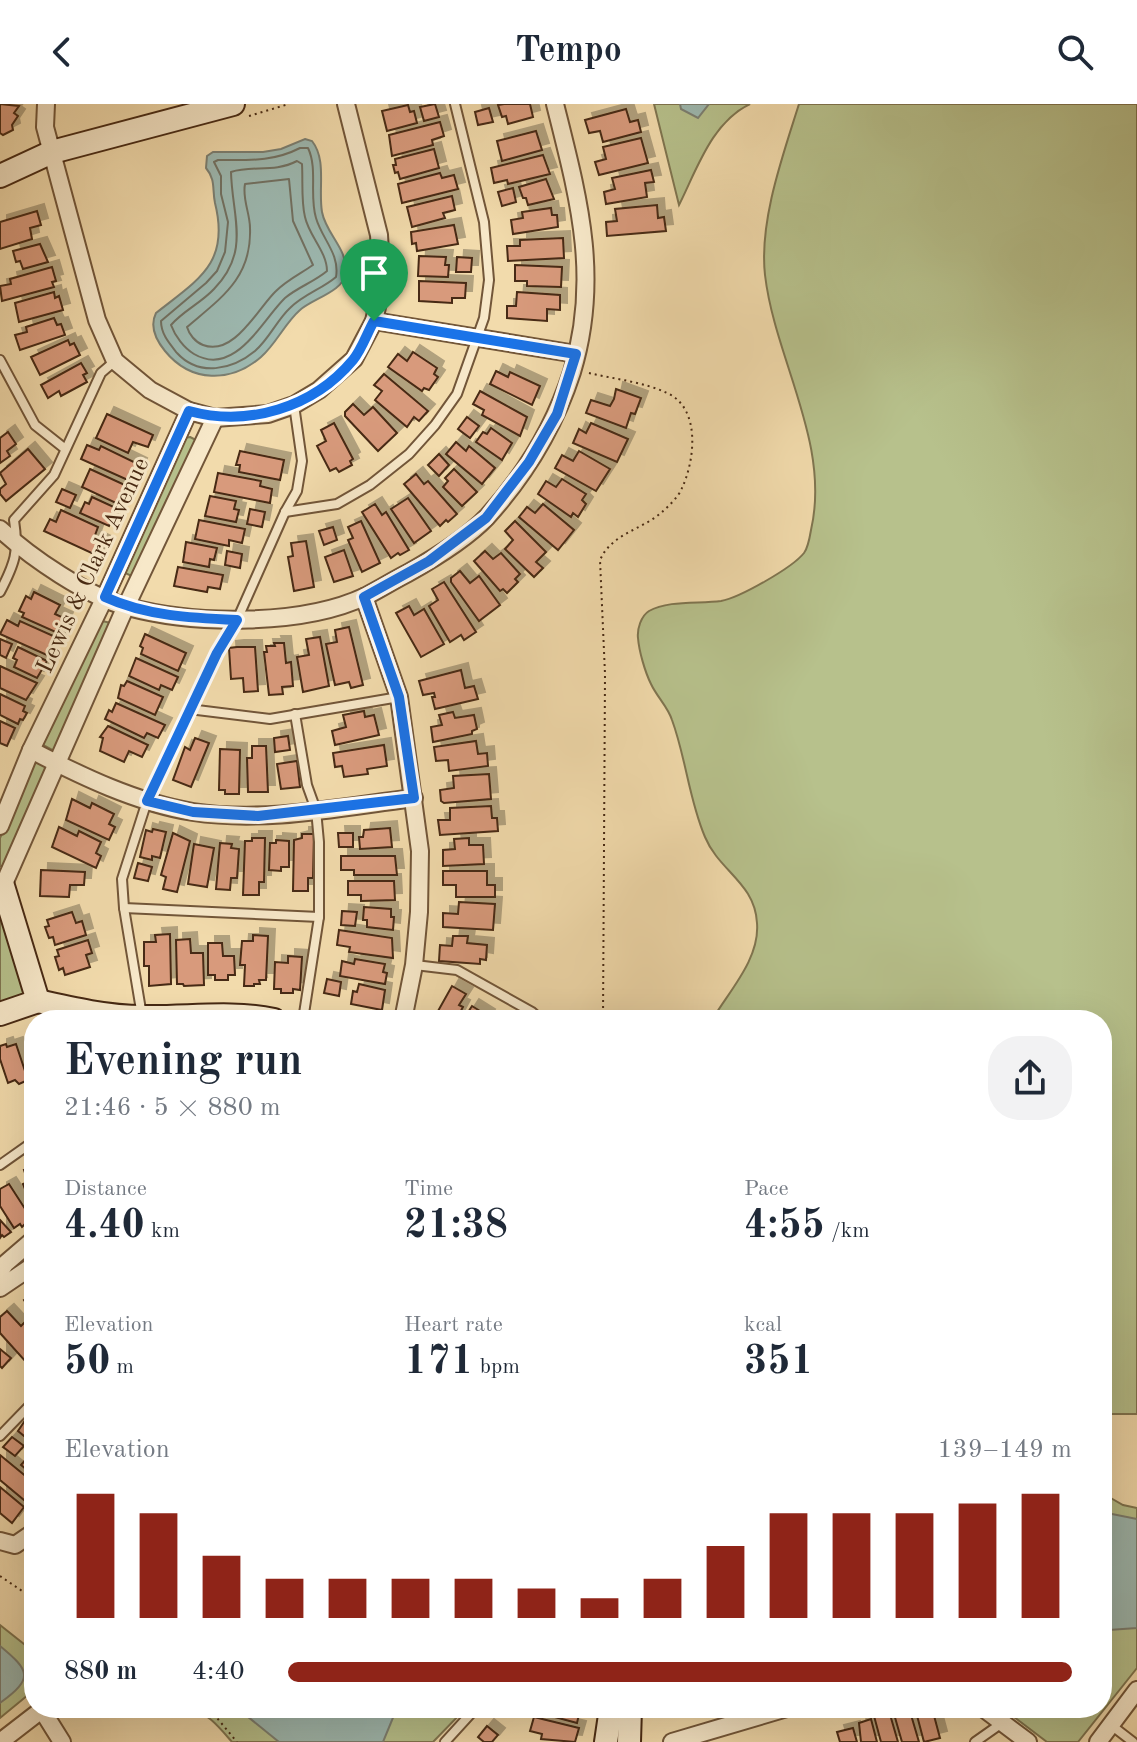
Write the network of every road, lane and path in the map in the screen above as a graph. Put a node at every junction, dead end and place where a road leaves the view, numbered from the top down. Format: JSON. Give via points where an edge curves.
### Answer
{"nodes":[{"id":1,"x":46,"y":104,"type":"edge"},
{"id":2,"x":233,"y":104,"type":"edge"},
{"id":3,"x":346,"y":104,"type":"edge"},
{"id":4,"x":455,"y":104,"type":"edge"},
{"id":5,"x":555,"y":104,"type":"edge"},
{"id":6,"x":52,"y":152,"type":"junction"},
{"id":7,"x":0,"y":176,"type":"edge"},
{"id":8,"x":374,"y":321,"type":"junction"},
{"id":9,"x":477,"y":339,"type":"junction"},
{"id":10,"x":0,"y":360,"type":"edge"},
{"id":11,"x":115,"y":361,"type":"junction"},
{"id":12,"x":574,"y":362,"type":"junction"},
{"id":13,"x":294,"y":405,"type":"junction"},
{"id":14,"x":189,"y":411,"type":"junction"},
{"id":15,"x":215,"y":418,"type":"junction"},
{"id":16,"x":64,"y":448,"type":"junction"},
{"id":17,"x":285,"y":512,"type":"junction"},
{"id":18,"x":0,"y":529,"type":"edge"},
{"id":19,"x":18,"y":546,"type":"junction"},
{"id":20,"x":0,"y":592,"type":"edge"},
{"id":21,"x":105,"y":597,"type":"junction"},
{"id":22,"x":364,"y":597,"type":"junction"},
{"id":23,"x":126,"y":607,"type":"junction"},
{"id":24,"x":237,"y":620,"type":"junction"},
{"id":25,"x":399,"y":697,"type":"junction"},
{"id":26,"x":189,"y":709,"type":"junction"},
{"id":27,"x":295,"y":714,"type":"junction"},
{"id":28,"x":31,"y":750,"type":"junction"},
{"id":29,"x":56,"y":763,"type":"junction"},
{"id":30,"x":414,"y":798,"type":"junction"},
{"id":31,"x":147,"y":801,"type":"junction"},
{"id":32,"x":316,"y":810,"type":"junction"},
{"id":33,"x":0,"y":826,"type":"edge"},
{"id":34,"x":2,"y":886,"type":"edge"},
{"id":35,"x":124,"y":908,"type":"junction"},
{"id":36,"x":319,"y":917,"type":"junction"},
{"id":37,"x":414,"y":965,"type":"junction"},
{"id":38,"x":38,"y":1001,"type":"junction"},
{"id":39,"x":76,"y":1010,"type":"edge"},
{"id":40,"x":141,"y":1010,"type":"edge"},
{"id":41,"x":305,"y":1010,"type":"edge"},
{"id":42,"x":405,"y":1010,"type":"edge"},
{"id":43,"x":528,"y":1010,"type":"edge"},
{"id":44,"x":603,"y":1010,"type":"edge"},
{"id":45,"x":0,"y":1014,"type":"edge"},
{"id":46,"x":24,"y":1148,"type":"edge"},
{"id":47,"x":0,"y":1165,"type":"edge"},
{"id":48,"x":24,"y":1248,"type":"edge"},
{"id":49,"x":0,"y":1272,"type":"edge"},
{"id":50,"x":24,"y":1272,"type":"edge"},
{"id":51,"x":0,"y":1288,"type":"edge"},
{"id":52,"x":24,"y":1411,"type":"edge"},
{"id":53,"x":0,"y":1436,"type":"edge"},
{"id":54,"x":24,"y":1539,"type":"edge"},
{"id":55,"x":0,"y":1541,"type":"edge"},
{"id":56,"x":0,"y":1576,"type":"edge"},
{"id":57,"x":24,"y":1592,"type":"edge"},
{"id":58,"x":1137,"y":1690,"type":"edge"},
{"id":59,"x":31,"y":1718,"type":"edge"},
{"id":60,"x":48,"y":1718,"type":"edge"},
{"id":61,"x":217,"y":1718,"type":"edge"},
{"id":62,"x":467,"y":1718,"type":"edge"},
{"id":63,"x":610,"y":1718,"type":"edge"},
{"id":64,"x":630,"y":1718,"type":"edge"},
{"id":65,"x":747,"y":1718,"type":"edge"},
{"id":66,"x":996,"y":1718,"type":"edge"},
{"id":67,"x":1002,"y":1723,"type":"junction"},
{"id":68,"x":1111,"y":1725,"type":"junction"},
{"id":69,"x":723,"y":1735,"type":"edge"},
{"id":70,"x":0,"y":1742,"type":"edge"},
{"id":71,"x":62,"y":1742,"type":"edge"},
{"id":72,"x":237,"y":1742,"type":"edge"},
{"id":73,"x":445,"y":1742,"type":"edge"},
{"id":74,"x":606,"y":1742,"type":"edge"},
{"id":75,"x":629,"y":1742,"type":"edge"},
{"id":76,"x":672,"y":1742,"type":"edge"},
{"id":77,"x":975,"y":1742,"type":"edge"},
{"id":78,"x":1028,"y":1742,"type":"edge"},
{"id":79,"x":1098,"y":1742,"type":"edge"},
{"id":80,"x":1133,"y":1742,"type":"edge"}],
"edges":[{"from":1,"to":6,"type":"street"},
{"from":2,"to":6,"type":"street"},
{"from":3,"to":8,"type":"street","via":[[379,235],[382,284]]},
{"from":4,"to":9,"type":"lane","via":[[484,222],[489,280]]},
{"from":5,"to":12,"type":"street","via":[[585,235],[587,271]]},
{"from":6,"to":7,"type":"street"},
{"from":6,"to":11,"type":"street","via":[[97,320]]},
{"from":8,"to":9,"type":"street"},
{"from":8,"to":13,"type":"street","via":[[354,359]]},
{"from":9,"to":12,"type":"street"},
{"from":9,"to":17,"type":"lane","via":[[457,394],[409,454],[337,504]]},
{"from":10,"to":16,"type":"lane","via":[[35,425]]},
{"from":11,"to":14,"type":"street","via":[[150,390]]},
{"from":11,"to":16,"type":"lane","via":[[101,373]]},
{"from":12,"to":22,"type":"street","via":[[557,414],[486,518],[429,561]]},
{"from":12,"to":44,"type":"path","via":[[667,393],[690,418],[691,454],[682,489],[661,513],[613,541],[600,560],[605,674]]},
{"from":13,"to":15,"type":"street","via":[[268,414]]},
{"from":13,"to":17,"type":"lane","via":[[302,461],[297,491]]},
{"from":14,"to":15,"type":"street"},
{"from":14,"to":21,"type":"street","name":"Lewis & Clark Avenue"},
{"from":15,"to":23,"type":"street","name":"Lewis & Clark Avenue"},
{"from":16,"to":19,"type":"lane","via":[[54,475],[14,520]]},
{"from":17,"to":24,"type":"lane"},
{"from":18,"to":19,"type":"street"},
{"from":19,"to":20,"type":"lane"},
{"from":19,"to":21,"type":"street"},
{"from":21,"to":23,"type":"street"},
{"from":21,"to":28,"type":"street","name":"Lewis & Clark Avenue"},
{"from":22,"to":24,"type":"street","via":[[305,614]]},
{"from":22,"to":25,"type":"street"},
{"from":23,"to":24,"type":"street"},
{"from":23,"to":29,"type":"street","name":"Lewis & Clark Avenue"},
{"from":24,"to":26,"type":"lane"},
{"from":25,"to":27,"type":"lane"},
{"from":25,"to":30,"type":"street"},
{"from":26,"to":27,"type":"lane","via":[[270,719]]},
{"from":26,"to":31,"type":"lane"},
{"from":27,"to":32,"type":"lane"},
{"from":28,"to":29,"type":"street"},
{"from":28,"to":33,"type":"street","name":"Lewis & Clark Avenue"},
{"from":29,"to":31,"type":"street"},
{"from":29,"to":34,"type":"street","name":"Lewis & Clark Avenue"},
{"from":30,"to":32,"type":"street"},
{"from":30,"to":37,"type":"street","via":[[420,851]]},
{"from":31,"to":32,"type":"street","via":[[193,812],[258,816]]},
{"from":31,"to":35,"type":"lane","via":[[122,879]]},
{"from":32,"to":36,"type":"lane"},
{"from":34,"to":38,"type":"street"},
{"from":35,"to":36,"type":"lane"},
{"from":35,"to":40,"type":"lane"},
{"from":36,"to":41,"type":"lane"},
{"from":37,"to":42,"type":"street"},
{"from":37,"to":43,"type":"lane","via":[[457,970]]},
{"from":38,"to":39,"type":"street"},
{"from":38,"to":45,"type":"street"},
{"from":46,"to":47,"type":"lane"},
{"from":48,"to":49,"type":"street"},
{"from":50,"to":51,"type":"street"},
{"from":52,"to":53,"type":"lane"},
{"from":54,"to":55,"type":"street","via":[[15,1545]]},
{"from":56,"to":57,"type":"path"},
{"from":58,"to":68,"type":"street"},
{"from":59,"to":70,"type":"street"},
{"from":60,"to":71,"type":"street"},
{"from":61,"to":72,"type":"path"},
{"from":62,"to":73,"type":"lane"},
{"from":63,"to":74,"type":"street"},
{"from":64,"to":75,"type":"street"},
{"from":65,"to":69,"type":"street"},
{"from":66,"to":67,"type":"street"},
{"from":67,"to":77,"type":"lane"},
{"from":67,"to":78,"type":"street"},
{"from":68,"to":79,"type":"street"},
{"from":68,"to":80,"type":"lane"},
{"from":69,"to":76,"type":"street"}]}
